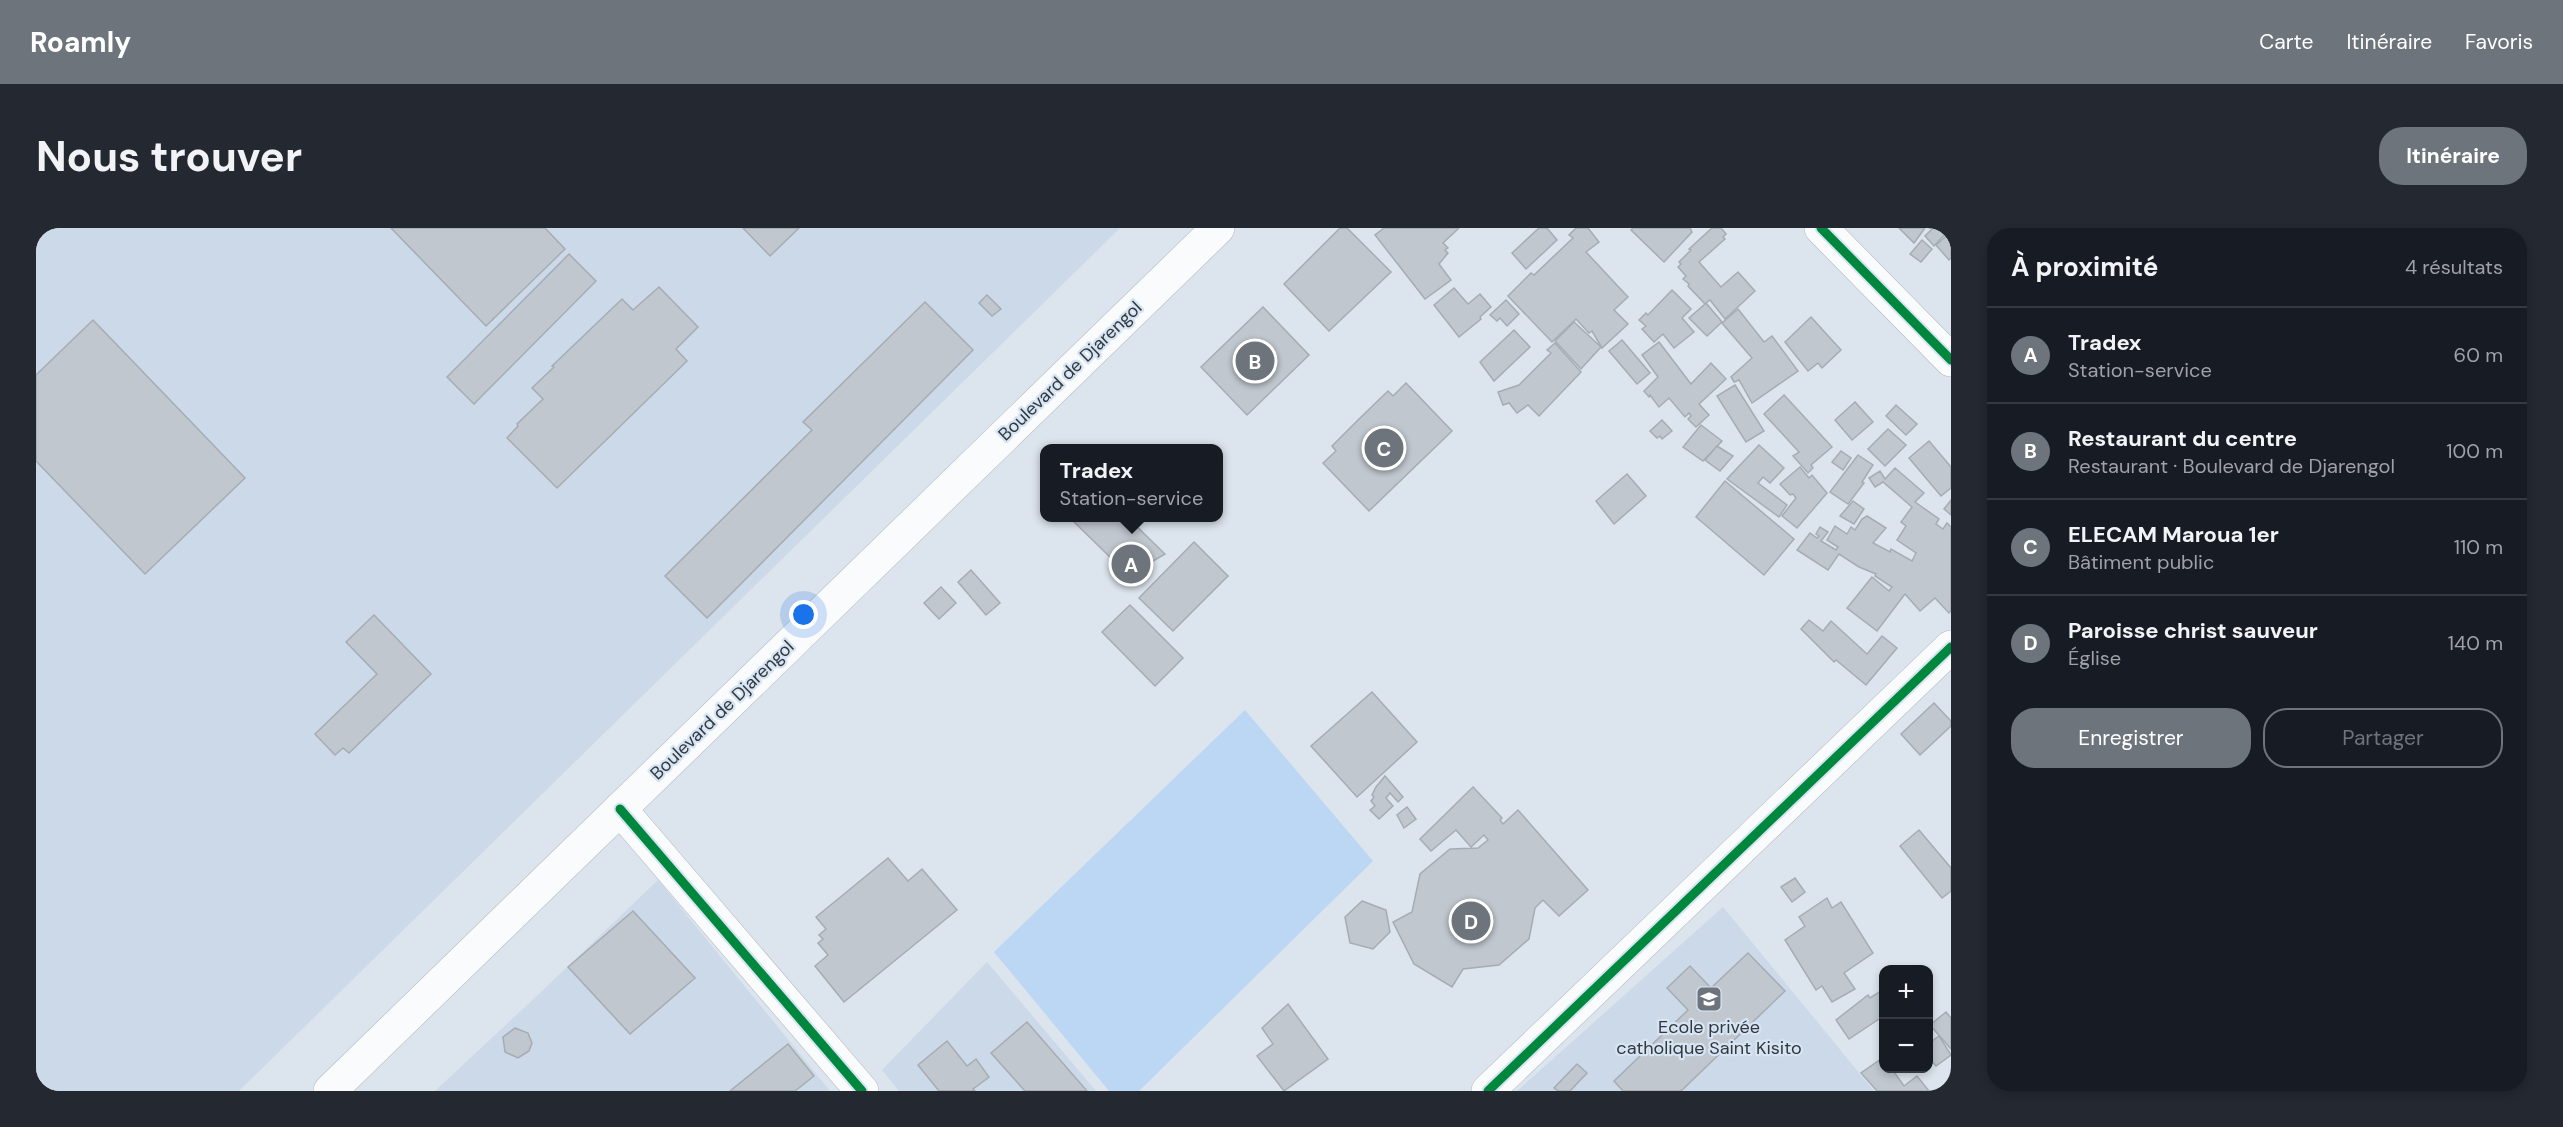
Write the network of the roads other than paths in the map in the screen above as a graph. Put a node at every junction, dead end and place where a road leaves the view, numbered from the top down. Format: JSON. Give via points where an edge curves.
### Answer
{"nodes":[{"id":1,"x":1218,"y":228,"type":"edge"},
{"id":2,"x":1821,"y":228,"type":"edge"},
{"id":3,"x":1951,"y":360,"type":"edge"},
{"id":4,"x":1951,"y":647,"type":"edge"},
{"id":5,"x":620,"y":809,"type":"junction"},
{"id":6,"x":330,"y":1091,"type":"edge"},
{"id":7,"x":862,"y":1091,"type":"edge"},
{"id":8,"x":1488,"y":1091,"type":"edge"}],
"edges":[{"from":1,"to":5,"type":"main road","name":"Boulevard de Djarengol"},
{"from":2,"to":3,"type":"main road"},
{"from":4,"to":8,"type":"main road"},
{"from":5,"to":6,"type":"main road","name":"Boulevard de Djarengol"},
{"from":5,"to":7,"type":"main road"}]}
